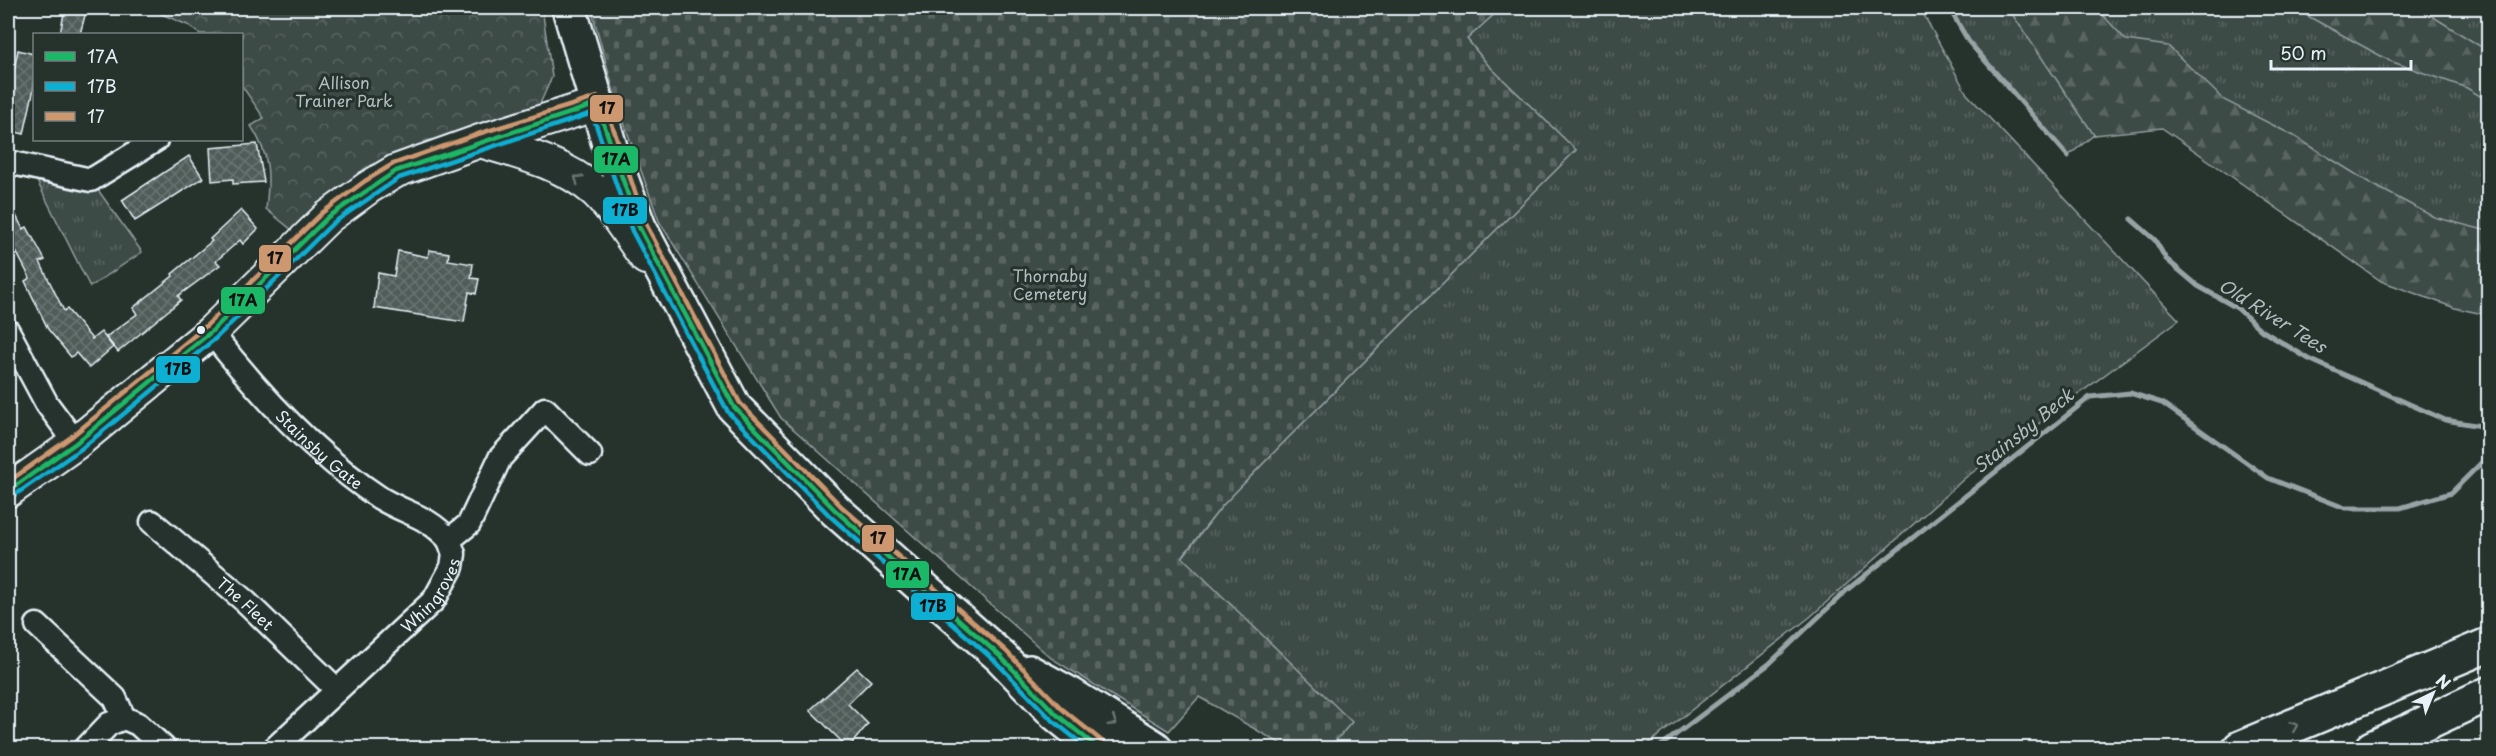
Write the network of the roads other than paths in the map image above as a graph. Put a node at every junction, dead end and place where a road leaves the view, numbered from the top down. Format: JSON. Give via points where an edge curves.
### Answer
{"nodes":[{"id":1,"x":569,"y":8,"type":"edge"},
{"id":2,"x":597,"y":104,"type":"junction"},
{"id":3,"x":154,"y":141,"type":"edge"},
{"id":4,"x":480,"y":141,"type":"junction"},
{"id":5,"x":8,"y":162,"type":"edge"},
{"id":6,"x":669,"y":287,"type":"junction"},
{"id":7,"x":8,"y":331,"type":"edge"},
{"id":8,"x":211,"y":332,"type":"junction"},
{"id":9,"x":76,"y":443,"type":"junction"},
{"id":10,"x":590,"y":454,"type":"dead end"},
{"id":11,"x":8,"y":491,"type":"edge"},
{"id":12,"x":152,"y":522,"type":"dead end"},
{"id":13,"x":449,"y":540,"type":"junction"},
{"id":14,"x":37,"y":625,"type":"dead end"},
{"id":15,"x":2488,"y":645,"type":"edge"},
{"id":16,"x":1001,"y":657,"type":"junction"},
{"id":17,"x":2488,"y":659,"type":"edge"},
{"id":18,"x":337,"y":690,"type":"junction"},
{"id":19,"x":2376,"y":692,"type":"junction"},
{"id":20,"x":2488,"y":694,"type":"edge"},
{"id":21,"x":124,"y":718,"type":"junction"},
{"id":22,"x":86,"y":748,"type":"edge"},
{"id":23,"x":164,"y":748,"type":"edge"},
{"id":24,"x":275,"y":748,"type":"edge"},
{"id":25,"x":1098,"y":748,"type":"edge"},
{"id":26,"x":1155,"y":748,"type":"edge"},
{"id":27,"x":2240,"y":748,"type":"edge"},
{"id":28,"x":2372,"y":748,"type":"edge"}],
"edges":[{"from":1,"to":2,"type":"main road"},
{"from":2,"to":4,"type":"street"},
{"from":2,"to":6,"type":"main road","via":[[639,226]]},
{"from":3,"to":5,"type":"street","via":[[91,180]]},
{"from":6,"to":4,"type":"street","one_way":true,"via":[[597,192],[571,173]]},
{"from":4,"to":8,"type":"street","via":[[396,171],[369,187],[328,217]]},
{"from":6,"to":16,"type":"main road","via":[[735,407],[754,429],[836,511]]},
{"from":7,"to":9,"type":"street","via":[[47,404]]},
{"from":8,"to":9,"type":"street"},
{"from":8,"to":13,"type":"street","name":"Stainsby Gate","via":[[244,374],[308,441],[381,498],[435,524]]},
{"from":9,"to":11,"type":"street"},
{"from":10,"to":13,"type":"street","name":"Whingroves","via":[[545,409],[500,459],[469,524]]},
{"from":12,"to":18,"type":"street","name":"The Fleet","via":[[246,602]]},
{"from":13,"to":18,"type":"street","name":"Whingroves","via":[[454,554],[452,567],[434,600]]},
{"from":14,"to":21,"type":"street","via":[[115,698]]},
{"from":15,"to":19,"type":"main road"},
{"from":16,"to":25,"type":"main road","via":[[1056,714]]},
{"from":16,"to":26,"type":"main road","one_way":true,"via":[[1071,694]]},
{"from":17,"to":19,"type":"main road","via":[[2434,680]]},
{"from":18,"to":24,"type":"street","name":"Whingroves"},
{"from":27,"to":19,"type":"main road","one_way":true},
{"from":20,"to":28,"type":"main road"},
{"from":21,"to":22,"type":"street","via":[[110,724]]},
{"from":21,"to":23,"type":"street","via":[[138,723]]}]}
